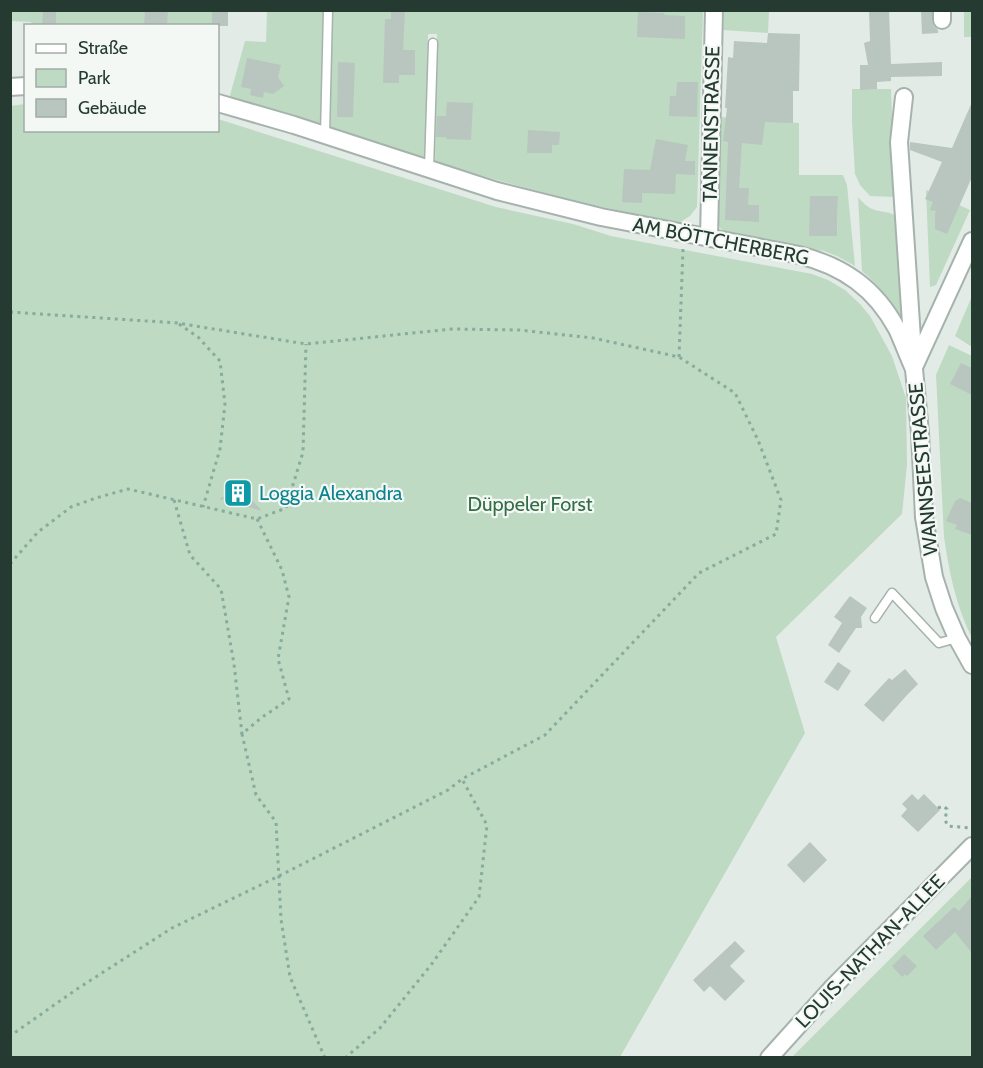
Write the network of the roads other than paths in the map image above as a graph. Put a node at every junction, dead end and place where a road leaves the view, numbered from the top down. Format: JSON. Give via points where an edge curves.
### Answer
{"nodes":[{"id":1,"x":328,"y":10,"type":"edge"},
{"id":2,"x":714,"y":10,"type":"edge"},
{"id":3,"x":433,"y":43,"type":"dead end"},
{"id":4,"x":904,"y":97,"type":"dead end"},
{"id":5,"x":219,"y":103,"type":"edge"},
{"id":6,"x":325,"y":135,"type":"junction"},
{"id":7,"x":429,"y":169,"type":"junction"},
{"id":8,"x":709,"y":237,"type":"junction"},
{"id":9,"x":972,"y":241,"type":"edge"},
{"id":10,"x":914,"y":369,"type":"junction"},
{"id":11,"x":875,"y":618,"type":"dead end"},
{"id":12,"x":957,"y":638,"type":"junction"},
{"id":13,"x":972,"y":665,"type":"edge"},
{"id":14,"x":972,"y":846,"type":"edge"},
{"id":15,"x":770,"y":1058,"type":"edge"}],
"edges":[{"from":1,"to":6,"type":"lane"},
{"from":2,"to":8,"type":"street","name":"TANNENSTRASSE"},
{"from":3,"to":7,"type":"lane"},
{"from":4,"to":10,"type":"street","via":[[899,142]]},
{"from":5,"to":6,"type":"street","name":"AM BÖTTCHERBERG"},
{"from":6,"to":7,"type":"street","name":"AM BÖTTCHERBERG"},
{"from":7,"to":8,"type":"street","name":"AM BÖTTCHERBERG","via":[[578,212]]},
{"from":8,"to":10,"type":"street","name":"AM BÖTTCHERBERG","via":[[818,260],[846,273],[883,307]]},
{"from":9,"to":10,"type":"street","name":"WANNSEESTRASSE"},
{"from":10,"to":12,"type":"street","name":"WANNSEESTRASSE","via":[[924,517],[934,577]]},
{"from":11,"to":12,"type":"lane","via":[[892,593],[939,643]]},
{"from":12,"to":13,"type":"street","name":"WANNSEESTRASSE"},
{"from":14,"to":15,"type":"street","name":"LOUIS-NATHAN-ALLEE","via":[[833,987]]}]}
